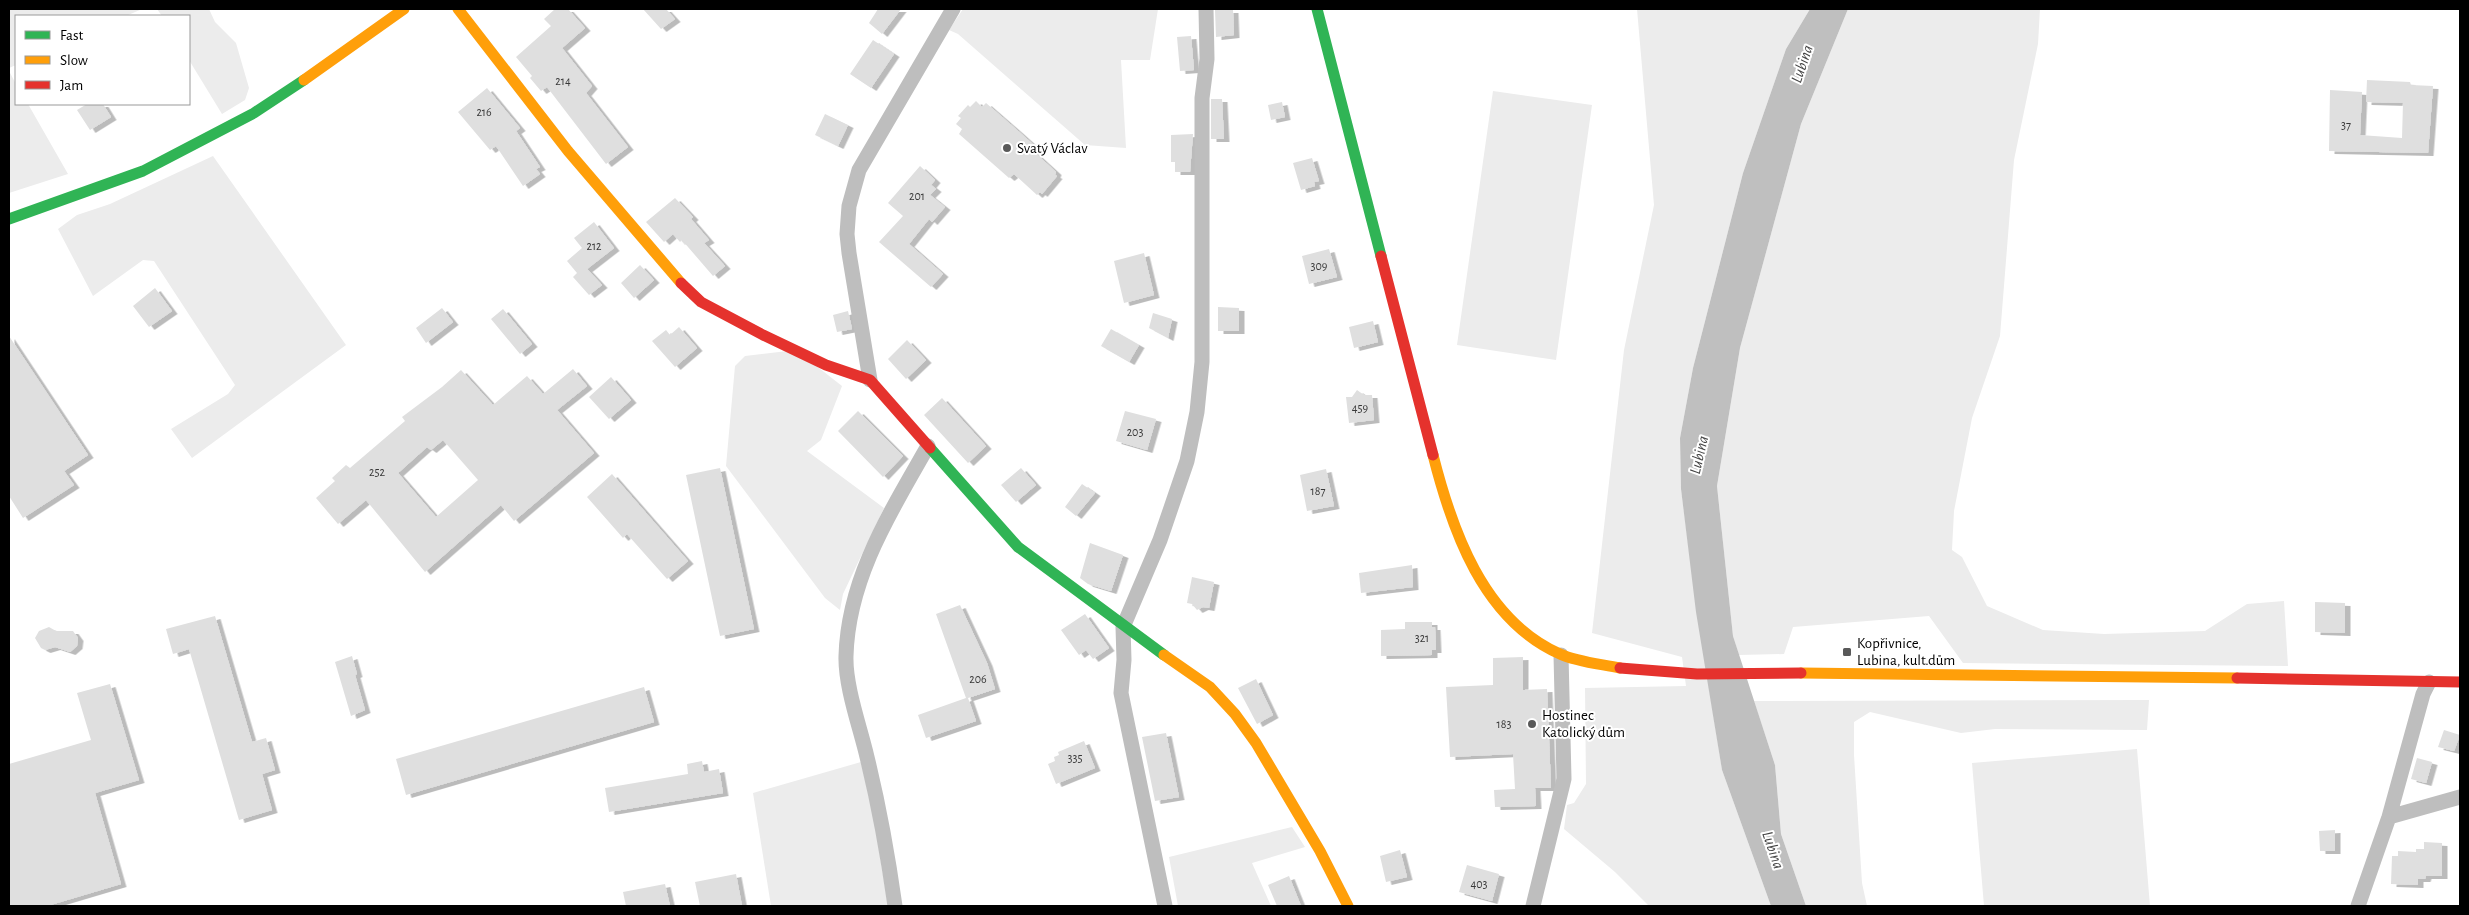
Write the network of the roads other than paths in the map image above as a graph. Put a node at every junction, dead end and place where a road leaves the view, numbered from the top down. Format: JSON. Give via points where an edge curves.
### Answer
{"nodes":[{"id":1,"x":404,"y":9,"type":"edge"},
{"id":2,"x":458,"y":9,"type":"edge"},
{"id":3,"x":953,"y":9,"type":"edge"},
{"id":4,"x":1206,"y":9,"type":"edge"},
{"id":5,"x":1316,"y":9,"type":"edge"},
{"id":6,"x":9,"y":219,"type":"edge"},
{"id":7,"x":870,"y":380,"type":"junction"},
{"id":8,"x":928,"y":446,"type":"junction"},
{"id":9,"x":1123,"y":627,"type":"junction"},
{"id":10,"x":1561,"y":655,"type":"junction"},
{"id":11,"x":2429,"y":682,"type":"junction"},
{"id":12,"x":2460,"y":682,"type":"edge"},
{"id":13,"x":2460,"y":797,"type":"edge"},
{"id":14,"x":2389,"y":817,"type":"junction"},
{"id":15,"x":895,"y":906,"type":"edge"},
{"id":16,"x":1165,"y":906,"type":"edge"},
{"id":17,"x":1348,"y":906,"type":"edge"},
{"id":18,"x":1534,"y":906,"type":"edge"},
{"id":19,"x":2358,"y":906,"type":"edge"}],
"edges":[{"from":1,"to":6,"type":"street","via":[[254,112],[143,171]]},
{"from":2,"to":7,"type":"street","via":[[568,152],[687,290],[701,302],[818,361]]},
{"from":3,"to":7,"type":"street","via":[[868,154],[850,194],[849,253]]},
{"from":4,"to":9,"type":"street","via":[[1207,59],[1202,98],[1202,362],[1197,412],[1187,461],[1160,540]]},
{"from":5,"to":10,"type":"street","via":[[1437,472],[1464,549],[1479,581],[1499,608],[1528,634]]},
{"from":7,"to":8,"type":"street"},
{"from":8,"to":9,"type":"street","via":[[1018,547]]},
{"from":8,"to":15,"type":"street","via":[[885,519],[869,554],[852,612],[847,645],[851,687],[874,784]]},
{"from":9,"to":16,"type":"street","via":[[1121,693]]},
{"from":9,"to":17,"type":"street","via":[[1210,687],[1235,714],[1320,851]]},
{"from":10,"to":11,"type":"street","via":[[1619,668],[1698,674],[1898,672]]},
{"from":10,"to":18,"type":"street","via":[[1564,779]]},
{"from":11,"to":12,"type":"street"},
{"from":11,"to":14,"type":"street"},
{"from":13,"to":14,"type":"street"},
{"from":14,"to":19,"type":"street"}]}
